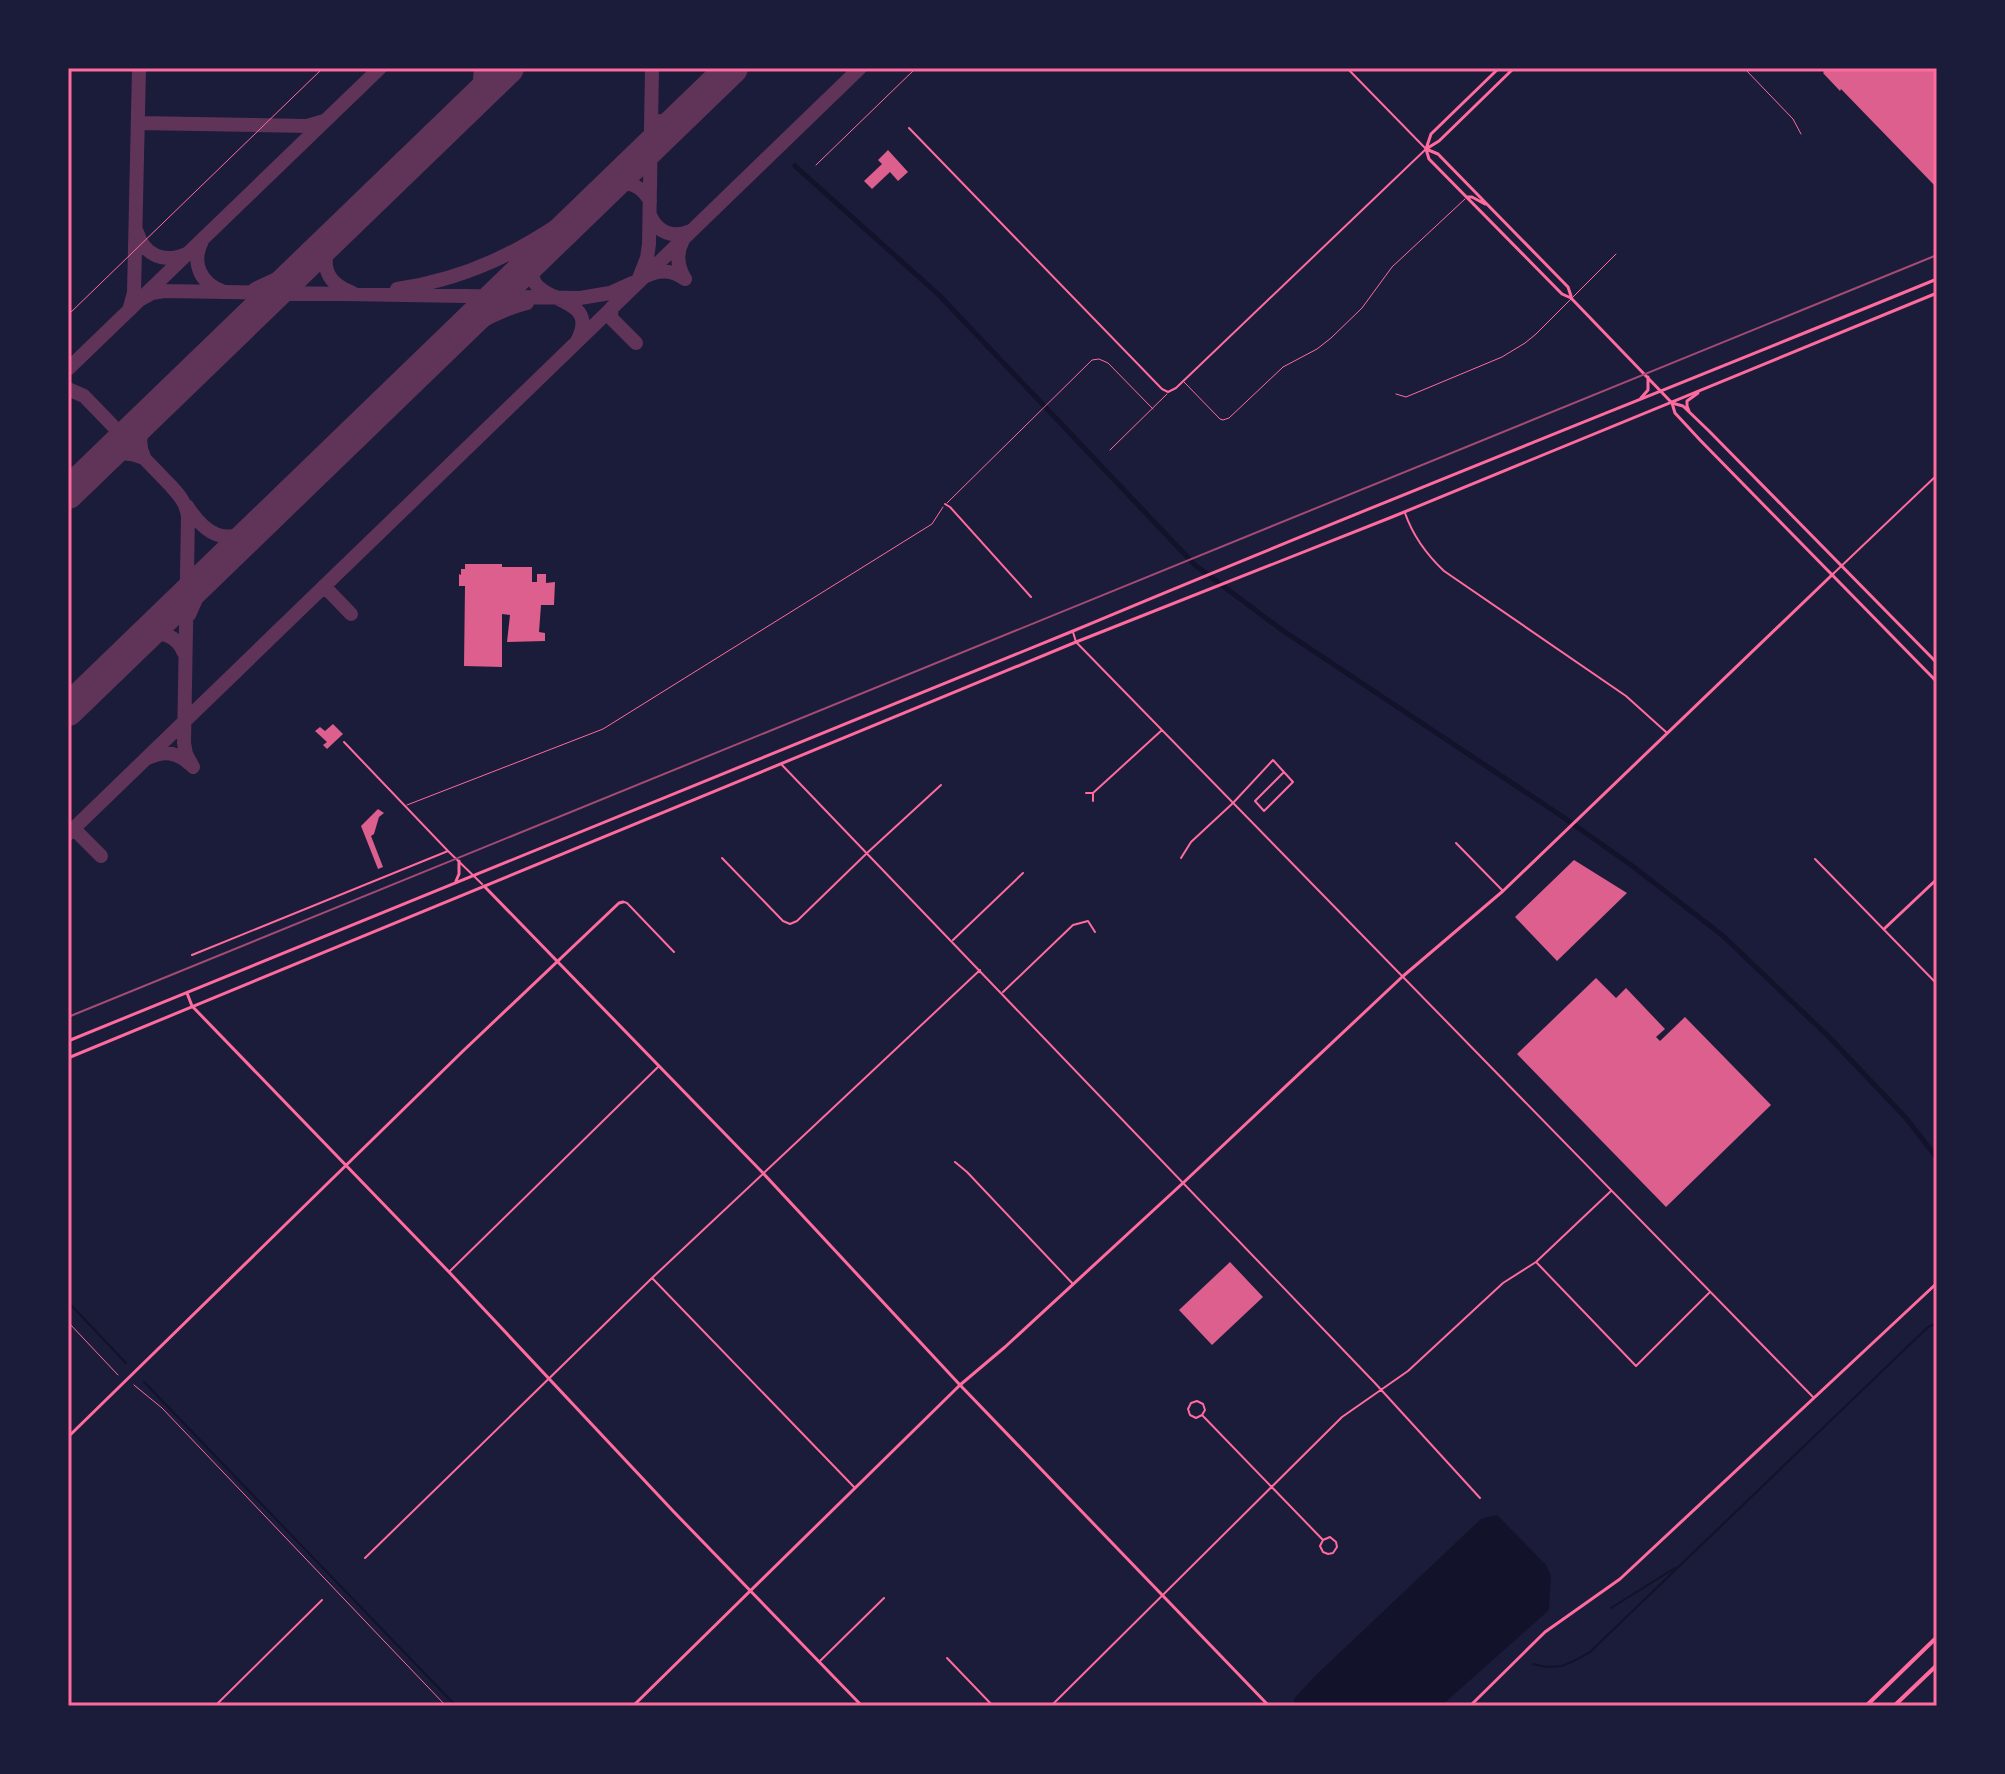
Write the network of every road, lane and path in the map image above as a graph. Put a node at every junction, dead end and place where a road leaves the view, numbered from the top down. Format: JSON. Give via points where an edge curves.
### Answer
{"nodes":[{"id":1,"x":323,"y":68,"type":"edge"},
{"id":2,"x":916,"y":68,"type":"edge"},
{"id":3,"x":1347,"y":68,"type":"edge"},
{"id":4,"x":1499,"y":68,"type":"edge"},
{"id":5,"x":1514,"y":68,"type":"edge"},
{"id":6,"x":1744,"y":68,"type":"edge"},
{"id":7,"x":909,"y":128,"type":"dead end"},
{"id":8,"x":1801,"y":134,"type":"dead end"},
{"id":9,"x":1426,"y":149,"type":"junction"},
{"id":10,"x":816,"y":165,"type":"dead end"},
{"id":11,"x":1467,"y":197,"type":"junction"},
{"id":12,"x":1489,"y":207,"type":"junction"},
{"id":13,"x":1616,"y":254,"type":"dead end"},
{"id":14,"x":1937,"y":279,"type":"edge"},
{"id":15,"x":1937,"y":293,"type":"edge"},
{"id":16,"x":1571,"y":298,"type":"junction"},
{"id":17,"x":68,"y":315,"type":"edge"},
{"id":18,"x":1648,"y":377,"type":"junction"},
{"id":19,"x":1183,"y":381,"type":"junction"},
{"id":20,"x":1168,"y":392,"type":"junction"},
{"id":21,"x":1662,"y":392,"type":"junction"},
{"id":22,"x":1698,"y":392,"type":"junction"},
{"id":23,"x":1396,"y":394,"type":"dead end"},
{"id":24,"x":1672,"y":403,"type":"junction"},
{"id":25,"x":1626,"y":406,"type":"junction"},
{"id":26,"x":1153,"y":409,"type":"junction"},
{"id":27,"x":1691,"y":414,"type":"junction"},
{"id":28,"x":1110,"y":450,"type":"dead end"},
{"id":29,"x":1937,"y":475,"type":"edge"},
{"id":30,"x":945,"y":504,"type":"junction"},
{"id":31,"x":1404,"y":512,"type":"junction"},
{"id":32,"x":1842,"y":565,"type":"junction"},
{"id":33,"x":1833,"y":574,"type":"junction"},
{"id":34,"x":1031,"y":597,"type":"dead end"},
{"id":35,"x":1073,"y":631,"type":"junction"},
{"id":36,"x":1076,"y":642,"type":"junction"},
{"id":37,"x":1937,"y":663,"type":"edge"},
{"id":38,"x":1937,"y":682,"type":"edge"},
{"id":39,"x":1162,"y":730,"type":"junction"},
{"id":40,"x":1667,"y":733,"type":"junction"},
{"id":41,"x":344,"y":742,"type":"dead end"},
{"id":42,"x":781,"y":764,"type":"junction"},
{"id":43,"x":1284,"y":772,"type":"junction"},
{"id":44,"x":941,"y":785,"type":"dead end"},
{"id":45,"x":1086,"y":793,"type":"dead end"},
{"id":46,"x":1093,"y":793,"type":"junction"},
{"id":47,"x":1093,"y":801,"type":"dead end"},
{"id":48,"x":1233,"y":803,"type":"junction"},
{"id":49,"x":405,"y":806,"type":"junction"},
{"id":50,"x":1456,"y":843,"type":"dead end"},
{"id":51,"x":448,"y":851,"type":"junction"},
{"id":52,"x":867,"y":853,"type":"junction"},
{"id":53,"x":722,"y":858,"type":"dead end"},
{"id":54,"x":1181,"y":858,"type":"dead end"},
{"id":55,"x":1815,"y":859,"type":"dead end"},
{"id":56,"x":459,"y":861,"type":"junction"},
{"id":57,"x":1023,"y":873,"type":"dead end"},
{"id":58,"x":473,"y":875,"type":"junction"},
{"id":59,"x":1937,"y":879,"type":"edge"},
{"id":60,"x":451,"y":884,"type":"junction"},
{"id":61,"x":484,"y":886,"type":"junction"},
{"id":62,"x":1503,"y":891,"type":"junction"},
{"id":63,"x":623,"y":902,"type":"joint"},
{"id":64,"x":1884,"y":929,"type":"junction"},
{"id":65,"x":1095,"y":932,"type":"dead end"},
{"id":66,"x":952,"y":941,"type":"junction"},
{"id":67,"x":674,"y":952,"type":"dead end"},
{"id":68,"x":192,"y":955,"type":"dead end"},
{"id":69,"x":558,"y":960,"type":"junction"},
{"id":70,"x":980,"y":970,"type":"junction"},
{"id":71,"x":1402,"y":977,"type":"junction"},
{"id":72,"x":1937,"y":984,"type":"edge"},
{"id":73,"x":187,"y":993,"type":"junction"},
{"id":74,"x":1002,"y":993,"type":"junction"},
{"id":75,"x":192,"y":1006,"type":"junction"},
{"id":76,"x":68,"y":1041,"type":"edge"},
{"id":77,"x":68,"y":1058,"type":"edge"},
{"id":78,"x":659,"y":1066,"type":"junction"},
{"id":79,"x":955,"y":1162,"type":"dead end"},
{"id":80,"x":345,"y":1167,"type":"junction"},
{"id":81,"x":763,"y":1173,"type":"junction"},
{"id":82,"x":1183,"y":1183,"type":"junction"},
{"id":83,"x":1611,"y":1191,"type":"junction"},
{"id":84,"x":1536,"y":1262,"type":"junction"},
{"id":85,"x":449,"y":1272,"type":"junction"},
{"id":86,"x":652,"y":1278,"type":"junction"},
{"id":87,"x":1937,"y":1283,"type":"edge"},
{"id":88,"x":1073,"y":1284,"type":"junction"},
{"id":89,"x":1710,"y":1292,"type":"junction"},
{"id":90,"x":68,"y":1322,"type":"edge"},
{"id":91,"x":118,"y":1375,"type":"dead end"},
{"id":92,"x":549,"y":1378,"type":"junction"},
{"id":93,"x":134,"y":1385,"type":"dead end"},
{"id":94,"x":960,"y":1385,"type":"junction"},
{"id":95,"x":1380,"y":1389,"type":"junction"},
{"id":96,"x":1814,"y":1398,"type":"junction"},
{"id":97,"x":1202,"y":1415,"type":"junction"},
{"id":98,"x":68,"y":1437,"type":"edge"},
{"id":99,"x":1272,"y":1487,"type":"junction"},
{"id":100,"x":855,"y":1488,"type":"junction"},
{"id":101,"x":1480,"y":1498,"type":"dead end"},
{"id":102,"x":1323,"y":1540,"type":"junction"},
{"id":103,"x":365,"y":1558,"type":"dead end"},
{"id":104,"x":750,"y":1590,"type":"junction"},
{"id":105,"x":1163,"y":1595,"type":"junction"},
{"id":106,"x":884,"y":1598,"type":"dead end"},
{"id":107,"x":322,"y":1600,"type":"dead end"},
{"id":108,"x":1937,"y":1637,"type":"edge"},
{"id":109,"x":947,"y":1658,"type":"dead end"},
{"id":110,"x":819,"y":1662,"type":"junction"},
{"id":111,"x":1937,"y":1665,"type":"edge"},
{"id":112,"x":215,"y":1706,"type":"edge"},
{"id":113,"x":446,"y":1706,"type":"edge"},
{"id":114,"x":633,"y":1706,"type":"edge"},
{"id":115,"x":862,"y":1706,"type":"edge"},
{"id":116,"x":993,"y":1706,"type":"edge"},
{"id":117,"x":1051,"y":1706,"type":"edge"},
{"id":118,"x":1269,"y":1706,"type":"edge"},
{"id":119,"x":1470,"y":1706,"type":"edge"},
{"id":120,"x":1866,"y":1706,"type":"edge"},
{"id":121,"x":1894,"y":1706,"type":"edge"}],
"edges":[{"from":1,"to":17,"type":"lane"},
{"from":2,"to":10,"type":"lane"},
{"from":3,"to":9,"type":"street"},
{"from":4,"to":9,"type":"main road","via":[[1431,134]]},
{"from":5,"to":9,"type":"main road"},
{"from":6,"to":8,"type":"lane"},
{"from":7,"to":20,"type":"street"},
{"from":9,"to":11,"type":"main road","via":[[1429,159]]},
{"from":9,"to":12,"type":"main road","via":[[1438,154]]},
{"from":9,"to":19,"type":"street"},
{"from":11,"to":12,"type":"main road"},
{"from":11,"to":16,"type":"main road"},
{"from":11,"to":19,"type":"lane","via":[[1392,267],[1331,338],[1283,367],[1226,420]]},
{"from":12,"to":16,"type":"main road","via":[[1568,287]]},
{"from":13,"to":16,"type":"lane"},
{"from":14,"to":21,"type":"main road"},
{"from":15,"to":22,"type":"main road"},
{"from":16,"to":18,"type":"main road"},
{"from":16,"to":23,"type":"lane","via":[[1536,334],[1502,357],[1406,397]]},
{"from":18,"to":21,"type":"main road"},
{"from":18,"to":25,"type":"main road","via":[[1646,393]]},
{"from":19,"to":20,"type":"street"},
{"from":20,"to":26,"type":"lane"},
{"from":21,"to":24,"type":"main road"},
{"from":21,"to":25,"type":"main road"},
{"from":22,"to":24,"type":"main road"},
{"from":22,"to":27,"type":"main road","via":[[1687,401]]},
{"from":24,"to":27,"type":"main road"},
{"from":24,"to":31,"type":"main road"},
{"from":24,"to":33,"type":"main road","via":[[1675,413]]},
{"from":25,"to":35,"type":"main road"},
{"from":26,"to":28,"type":"lane"},
{"from":26,"to":30,"type":"lane","via":[[1108,363],[1087,363]]},
{"from":27,"to":32,"type":"main road"},
{"from":29,"to":32,"type":"street"},
{"from":30,"to":34,"type":"street"},
{"from":30,"to":49,"type":"lane","via":[[932,524],[603,729]]},
{"from":31,"to":36,"type":"main road"},
{"from":31,"to":40,"type":"street","via":[[1426,553],[1444,571],[1626,696]]},
{"from":32,"to":33,"type":"street"},
{"from":32,"to":37,"type":"main road"},
{"from":33,"to":38,"type":"main road"},
{"from":33,"to":40,"type":"main road"},
{"from":35,"to":36,"type":"street"},
{"from":35,"to":58,"type":"main road"},
{"from":36,"to":39,"type":"street"},
{"from":36,"to":42,"type":"main road"},
{"from":39,"to":46,"type":"street"},
{"from":39,"to":48,"type":"street"},
{"from":40,"to":62,"type":"main road"},
{"from":41,"to":49,"type":"street"},
{"from":42,"to":52,"type":"street"},
{"from":42,"to":61,"type":"main road"},
{"from":43,"to":43,"type":"street","via":[[1293,782],[1264,811],[1255,801]]},
{"from":43,"to":48,"type":"street","via":[[1273,760]]},
{"from":44,"to":52,"type":"street"},
{"from":45,"to":46,"type":"street"},
{"from":46,"to":47,"type":"street"},
{"from":48,"to":54,"type":"street"},
{"from":48,"to":71,"type":"street"},
{"from":49,"to":51,"type":"street"},
{"from":50,"to":62,"type":"street"},
{"from":51,"to":56,"type":"street"},
{"from":51,"to":68,"type":"street"},
{"from":52,"to":53,"type":"street","via":[[790,924]]},
{"from":52,"to":66,"type":"street"},
{"from":55,"to":64,"type":"street"},
{"from":56,"to":58,"type":"street"},
{"from":56,"to":60,"type":"main road","via":[[458,878]]},
{"from":57,"to":66,"type":"street"},
{"from":58,"to":60,"type":"main road"},
{"from":58,"to":61,"type":"street"},
{"from":59,"to":64,"type":"main road"},
{"from":60,"to":73,"type":"main road"},
{"from":61,"to":69,"type":"main road"},
{"from":61,"to":75,"type":"main road"},
{"from":62,"to":71,"type":"main road"},
{"from":63,"to":67,"type":"street"},
{"from":63,"to":69,"type":"main road"},
{"from":64,"to":72,"type":"street"},
{"from":65,"to":74,"type":"street","via":[[1088,921],[1073,925]]},
{"from":66,"to":70,"type":"street"},
{"from":69,"to":78,"type":"main road"},
{"from":69,"to":80,"type":"main road"},
{"from":70,"to":74,"type":"street"},
{"from":70,"to":81,"type":"street"},
{"from":71,"to":82,"type":"main road"},
{"from":71,"to":83,"type":"street"},
{"from":73,"to":75,"type":"main road"},
{"from":73,"to":76,"type":"main road"},
{"from":74,"to":82,"type":"street"},
{"from":75,"to":77,"type":"main road"},
{"from":75,"to":80,"type":"main road"},
{"from":78,"to":81,"type":"main road"},
{"from":78,"to":85,"type":"street"},
{"from":79,"to":88,"type":"street"},
{"from":80,"to":85,"type":"main road"},
{"from":80,"to":98,"type":"main road"},
{"from":81,"to":86,"type":"street"},
{"from":81,"to":94,"type":"main road"},
{"from":82,"to":88,"type":"main road"},
{"from":82,"to":95,"type":"street"},
{"from":83,"to":84,"type":"street"},
{"from":83,"to":89,"type":"street"},
{"from":84,"to":89,"type":"street","via":[[1636,1366]]},
{"from":84,"to":95,"type":"street","via":[[1503,1283],[1419,1361]]},
{"from":85,"to":92,"type":"main road"},
{"from":86,"to":92,"type":"street"},
{"from":86,"to":100,"type":"street"},
{"from":87,"to":96,"type":"main road"},
{"from":88,"to":94,"type":"main road"},
{"from":89,"to":96,"type":"street"},
{"from":90,"to":91,"type":"path"},
{"from":92,"to":103,"type":"street"},
{"from":92,"to":104,"type":"main road"},
{"from":93,"to":113,"type":"path","via":[[162,1408]]},
{"from":94,"to":100,"type":"main road"},
{"from":94,"to":105,"type":"main road"},
{"from":95,"to":99,"type":"street","via":[[1342,1417]]},
{"from":95,"to":101,"type":"street"},
{"from":96,"to":119,"type":"main road","via":[[1628,1572],[1545,1632]]},
{"from":97,"to":97,"type":"street","via":[[1203,1404],[1191,1403],[1190,1415]]},
{"from":97,"to":99,"type":"street"},
{"from":99,"to":102,"type":"street"},
{"from":99,"to":105,"type":"street"},
{"from":100,"to":104,"type":"main road"},
{"from":102,"to":102,"type":"street","via":[[1321,1550],[1333,1553],[1336,1542],[1330,1537]]},
{"from":104,"to":110,"type":"main road"},
{"from":104,"to":114,"type":"main road"},
{"from":105,"to":117,"type":"street"},
{"from":105,"to":118,"type":"main road"},
{"from":106,"to":110,"type":"street"},
{"from":107,"to":112,"type":"street"},
{"from":108,"to":120,"type":"highway"},
{"from":109,"to":116,"type":"street"},
{"from":110,"to":115,"type":"main road"},
{"from":111,"to":121,"type":"highway"}]}
